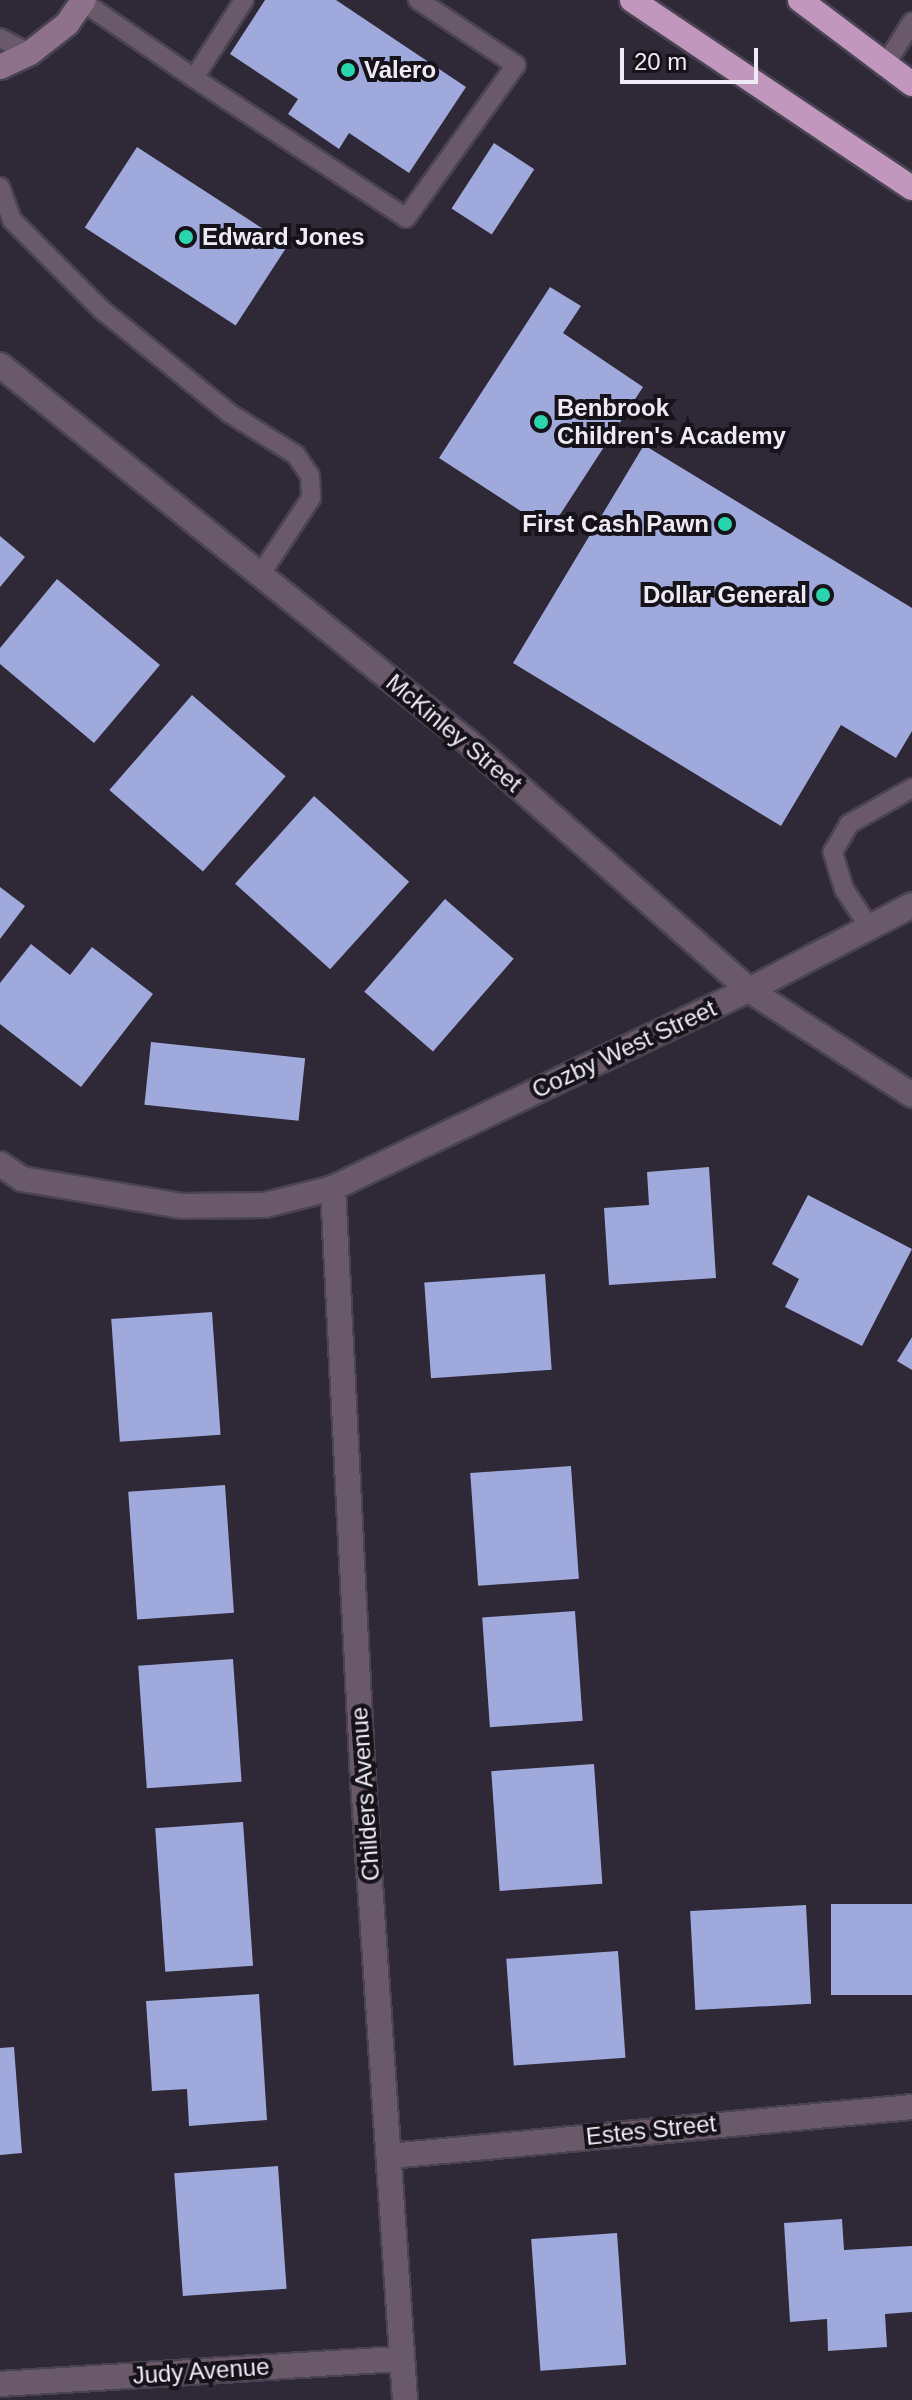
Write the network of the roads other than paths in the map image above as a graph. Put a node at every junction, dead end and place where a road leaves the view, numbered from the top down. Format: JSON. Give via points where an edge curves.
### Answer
{"nodes":[{"id":1,"x":244,"y":0,"type":"edge"},
{"id":2,"x":418,"y":0,"type":"edge"},
{"id":3,"x":632,"y":0,"type":"edge"},
{"id":4,"x":800,"y":0,"type":"edge"},
{"id":5,"x":84,"y":1,"type":"edge"},
{"id":6,"x":912,"y":22,"type":"edge"},
{"id":7,"x":0,"y":38,"type":"edge"},
{"id":8,"x":30,"y":53,"type":"junction"},
{"id":9,"x":0,"y":67,"type":"edge"},
{"id":10,"x":884,"y":67,"type":"junction"},
{"id":11,"x":194,"y":78,"type":"junction"},
{"id":12,"x":912,"y":84,"type":"edge"},
{"id":13,"x":0,"y":187,"type":"edge"},
{"id":14,"x":912,"y":188,"type":"edge"},
{"id":15,"x":0,"y":365,"type":"edge"},
{"id":16,"x":260,"y":575,"type":"junction"},
{"id":17,"x":912,"y":788,"type":"edge"},
{"id":18,"x":912,"y":905,"type":"edge"},
{"id":19,"x":869,"y":927,"type":"junction"},
{"id":20,"x":749,"y":990,"type":"junction"},
{"id":21,"x":912,"y":1095,"type":"edge"},
{"id":22,"x":0,"y":1164,"type":"edge"},
{"id":23,"x":333,"y":1188,"type":"junction"},
{"id":24,"x":912,"y":2107,"type":"edge"},
{"id":25,"x":390,"y":2156,"type":"junction"},
{"id":26,"x":402,"y":2359,"type":"junction"},
{"id":27,"x":0,"y":2384,"type":"edge"},
{"id":28,"x":405,"y":2400,"type":"edge"}],
"edges":[{"from":1,"to":11,"type":"lane"},
{"from":2,"to":11,"type":"lane","via":[[516,65],[406,218]]},
{"from":3,"to":14,"type":"highway"},
{"from":4,"to":10,"type":"highway"},
{"from":5,"to":8,"type":"street","via":[[67,24]]},
{"from":5,"to":11,"type":"lane"},
{"from":6,"to":10,"type":"lane"},
{"from":7,"to":8,"type":"lane"},
{"from":8,"to":9,"type":"street"},
{"from":10,"to":12,"type":"highway"},
{"from":13,"to":16,"type":"lane","via":[[12,220],[102,310],[229,413],[296,455],[310,476],[311,498]]},
{"from":15,"to":16,"type":"street","name":"McKinley Street"},
{"from":16,"to":20,"type":"street","name":"McKinley Street","via":[[468,742]]},
{"from":17,"to":19,"type":"lane","via":[[849,824],[833,852],[844,889]]},
{"from":18,"to":19,"type":"street","name":"Cozby West Street"},
{"from":19,"to":20,"type":"street","name":"Cozby West Street"},
{"from":20,"to":21,"type":"street","name":"McKinley Street"},
{"from":20,"to":23,"type":"street","name":"Cozby West Street"},
{"from":22,"to":23,"type":"street","name":"Cozby West Street","via":[[22,1179],[181,1206],[265,1205]]},
{"from":23,"to":25,"type":"street","name":"Childers Avenue","via":[[363,1780]]},
{"from":24,"to":25,"type":"street","name":"Estes Street"},
{"from":25,"to":26,"type":"street","name":"Childers Avenue"},
{"from":26,"to":27,"type":"street","name":"Judy Avenue"},
{"from":26,"to":28,"type":"street","name":"Childers Avenue"}]}
